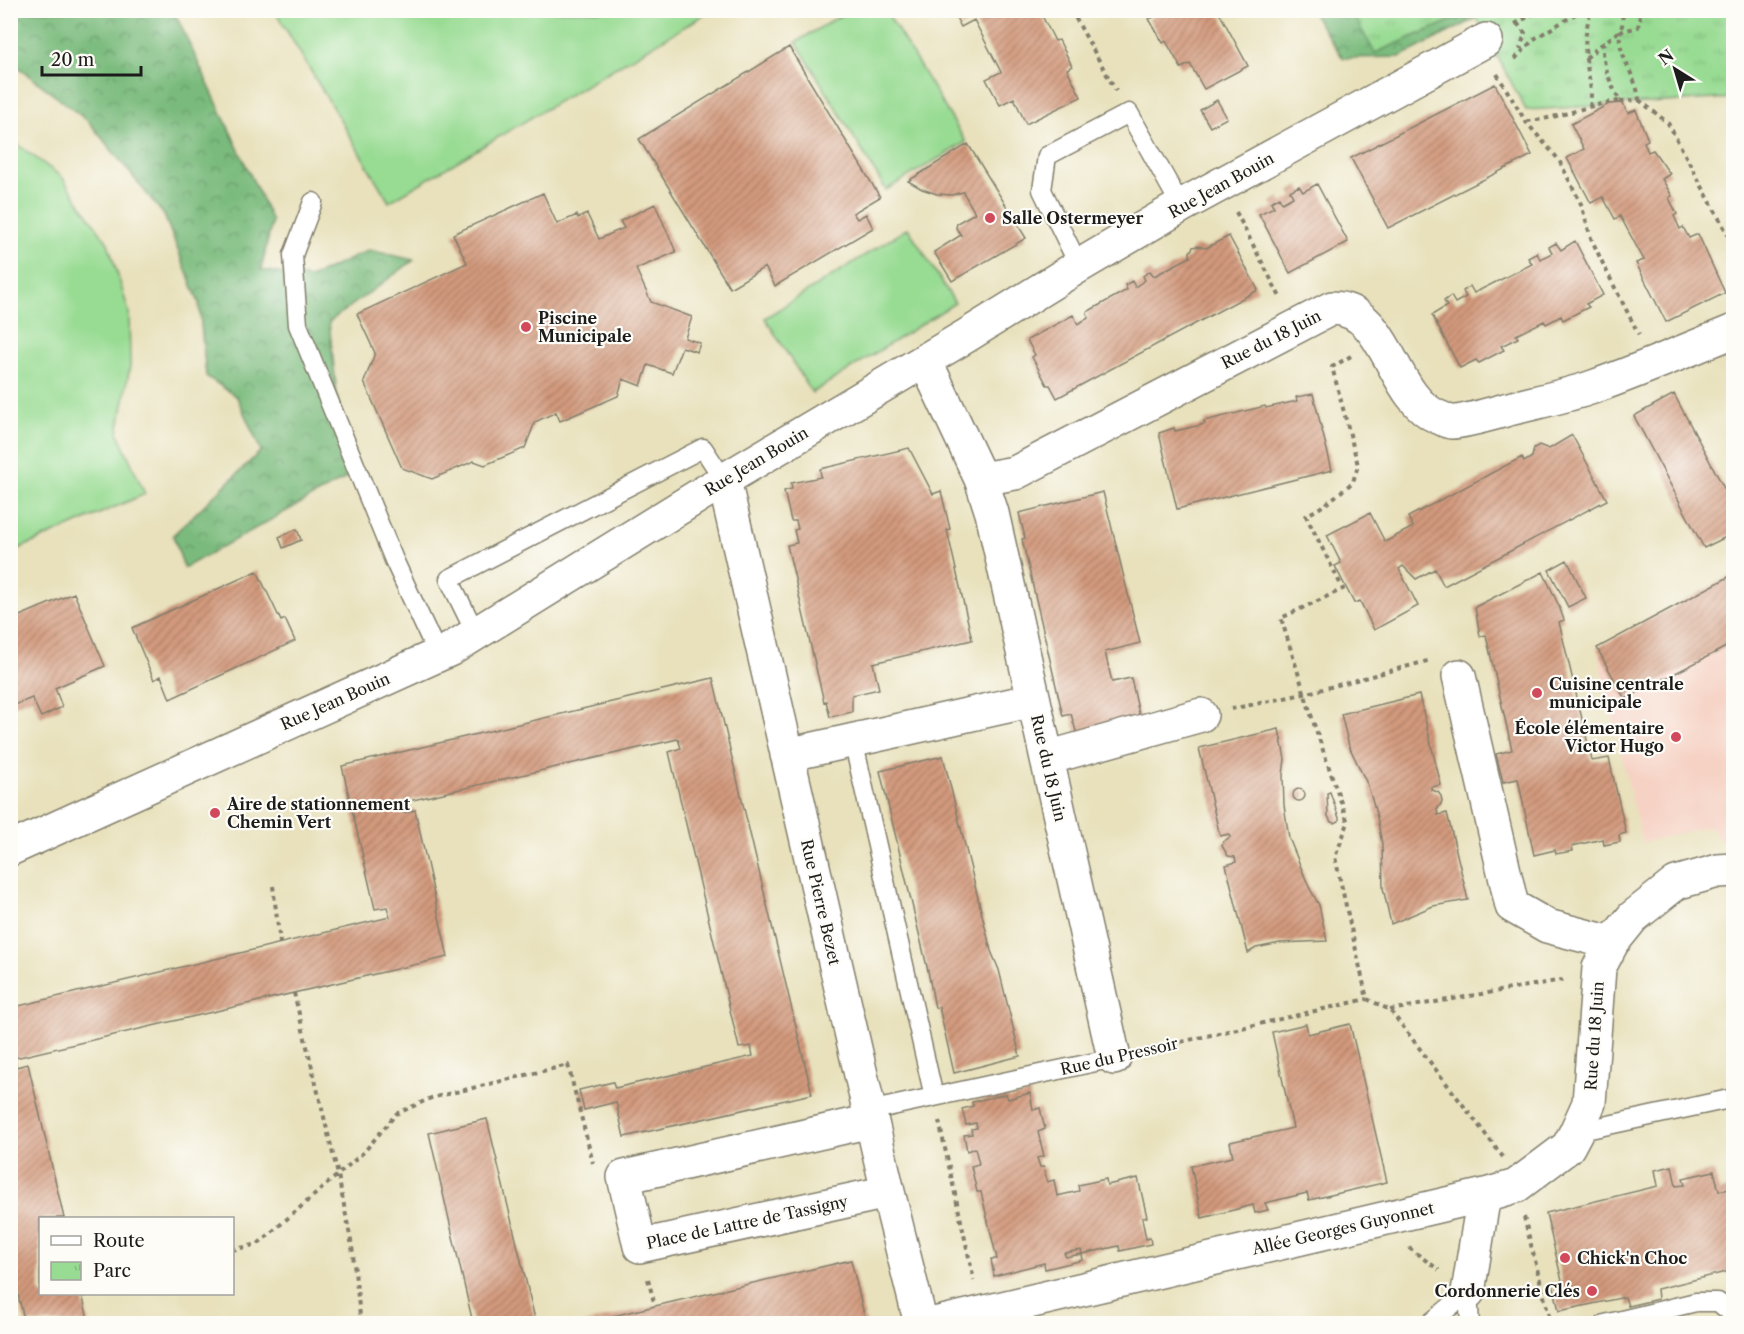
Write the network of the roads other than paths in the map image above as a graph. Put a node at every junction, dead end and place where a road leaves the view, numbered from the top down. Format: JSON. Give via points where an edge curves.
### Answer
{"nodes":[{"id":1,"x":1486,"y":40,"type":"dead end"},
{"id":2,"x":313,"y":202,"type":"dead end"},
{"id":3,"x":1181,"y":206,"type":"junction"},
{"id":4,"x":1079,"y":266,"type":"junction"},
{"id":5,"x":1734,"y":330,"type":"edge"},
{"id":6,"x":925,"y":360,"type":"junction"},
{"id":7,"x":981,"y":478,"type":"junction"},
{"id":8,"x":724,"y":480,"type":"junction"},
{"id":9,"x":476,"y":634,"type":"junction"},
{"id":10,"x":438,"y":655,"type":"junction"},
{"id":11,"x":1459,"y":676,"type":"road end"},
{"id":12,"x":1034,"y":700,"type":"junction"},
{"id":13,"x":1201,"y":715,"type":"road end"},
{"id":14,"x":853,"y":740,"type":"junction"},
{"id":15,"x":787,"y":755,"type":"junction"},
{"id":16,"x":1047,"y":758,"type":"junction"},
{"id":17,"x":10,"y":849,"type":"edge"},
{"id":18,"x":1734,"y":870,"type":"edge"},
{"id":19,"x":1612,"y":943,"type":"junction"},
{"id":20,"x":1114,"y":1058,"type":"joint"},
{"id":21,"x":934,"y":1096,"type":"junction"},
{"id":22,"x":1734,"y":1098,"type":"edge"},
{"id":23,"x":870,"y":1116,"type":"junction"},
{"id":24,"x":1576,"y":1132,"type":"junction"},
{"id":25,"x":888,"y":1192,"type":"junction"},
{"id":26,"x":1484,"y":1195,"type":"junction"},
{"id":27,"x":1469,"y":1308,"type":"edge"},
{"id":28,"x":921,"y":1323,"type":"edge"},
{"id":29,"x":934,"y":1323,"type":"edge"},
{"id":30,"x":1429,"y":1323,"type":"edge"},
{"id":31,"x":1605,"y":1323,"type":"edge"},
{"id":32,"x":1733,"y":1323,"type":"edge"}],
"edges":[{"from":1,"to":3,"type":"street","name":"Rue Jean Bouin"},
{"from":2,"to":10,"type":"lane","via":[[294,255],[298,325],[394,560]]},
{"from":3,"to":4,"type":"street","name":"Rue Jean Bouin"},
{"from":3,"to":4,"type":"lane","via":[[1129,113],[1047,156],[1042,190]]},
{"from":4,"to":6,"type":"street","name":"Rue Jean Bouin"},
{"from":5,"to":7,"type":"street","name":"Rue du 18 Juin","via":[[1591,388],[1451,422],[1428,412],[1415,398],[1368,324],[1352,311],[1332,308],[1015,473]]},
{"from":6,"to":7,"type":"street","name":"Rue du 18 Juin"},
{"from":6,"to":8,"type":"street","name":"Rue Jean Bouin"},
{"from":7,"to":12,"type":"street","name":"Rue du 18 Juin"},
{"from":8,"to":9,"type":"street","name":"Rue Jean Bouin"},
{"from":8,"to":9,"type":"lane","via":[[703,448],[449,579]]},
{"from":8,"to":15,"type":"street","name":"Rue Pierre Bezet"},
{"from":9,"to":10,"type":"street","name":"Rue Jean Bouin"},
{"from":10,"to":17,"type":"street","name":"Rue Jean Bouin"},
{"from":11,"to":19,"type":"street","via":[[1512,906],[1547,926]]},
{"from":12,"to":14,"type":"street"},
{"from":12,"to":16,"type":"street","name":"Rue du 18 Juin"},
{"from":13,"to":16,"type":"street"},
{"from":14,"to":15,"type":"street"},
{"from":14,"to":21,"type":"lane"},
{"from":15,"to":23,"type":"street","name":"Rue Pierre Bezet"},
{"from":16,"to":20,"type":"street","name":"Rue du 18 Juin"},
{"from":18,"to":19,"type":"street","name":"Rue du 18 Juin","via":[[1676,883],[1633,917]]},
{"from":19,"to":24,"type":"street","name":"Rue du 18 Juin","via":[[1599,969],[1589,1102]]},
{"from":20,"to":21,"type":"lane","name":"Rue du Pressoir"},
{"from":21,"to":23,"type":"lane","name":"Rue du Pressoir"},
{"from":22,"to":24,"type":"lane"},
{"from":23,"to":25,"type":"street","name":"Rue Pierre Bezet"},
{"from":23,"to":25,"type":"street","name":"Place de Lattre de Tassigny","via":[[624,1177],[640,1246]]},
{"from":24,"to":26,"type":"street","name":"Allée Georges Guyonnet","via":[[1568,1147],[1516,1186]]},
{"from":25,"to":28,"type":"street","name":"Rue Pierre Bezet"},
{"from":26,"to":27,"type":"street"},
{"from":26,"to":29,"type":"street","name":"Allée Georges Guyonnet"},
{"from":27,"to":30,"type":"lane"},
{"from":31,"to":32,"type":"lane","via":[[1696,1302],[1718,1302],[1731,1313]]}]}
